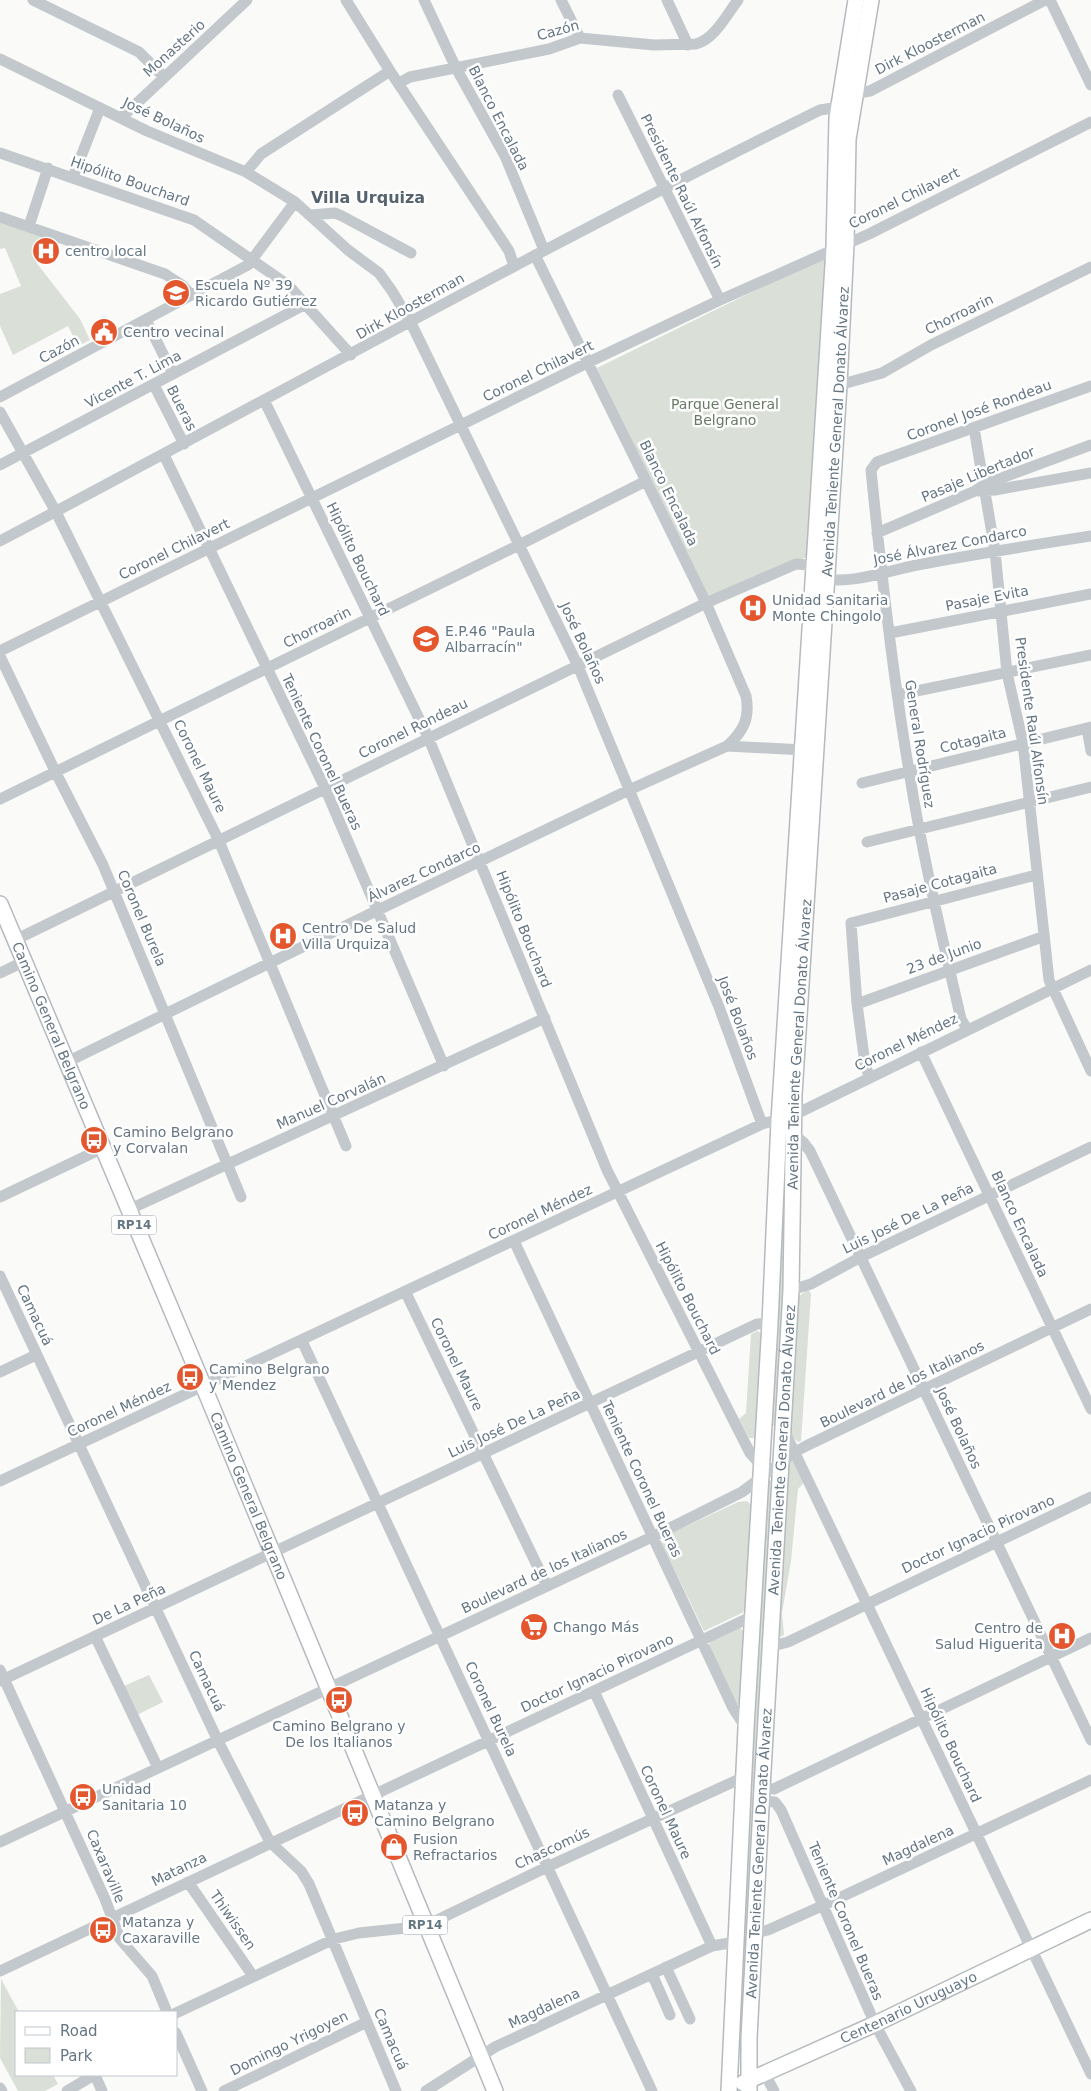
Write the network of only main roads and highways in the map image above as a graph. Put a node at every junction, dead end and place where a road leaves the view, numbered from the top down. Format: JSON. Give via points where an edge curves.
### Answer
{"nodes":[{"id":1,"x":856,"y":0,"type":"edge"},
{"id":2,"x":871,"y":0,"type":"edge"},
{"id":3,"x":840,"y":246,"type":"junction"},
{"id":4,"x":821,"y":573,"type":"junction"},
{"id":5,"x":0,"y":904,"type":"edge"},
{"id":6,"x":1091,"y":1920,"type":"edge"},
{"id":7,"x":750,"y":2086,"type":"edge"},
{"id":8,"x":728,"y":2090,"type":"edge"},
{"id":9,"x":495,"y":2091,"type":"edge"}],
"edges":[{"from":1,"to":3,"type":"main road","name":"Avenida Teniente General Donato Álvarez","via":[[839,107]]},
{"from":2,"to":3,"type":"main road","name":"Avenida Teniente General Donato Álvarez","via":[[848,139]]},
{"from":3,"to":4,"type":"main road","name":"Avenida Teniente General Donato Álvarez"},
{"from":3,"to":4,"type":"main road","name":"Avenida Teniente General Donato Álvarez","via":[[839,385]]},
{"from":4,"to":7,"type":"main road","name":"Avenida Teniente General Donato Álvarez","via":[[793,1134],[791,1290],[770,1647],[768,1795],[755,1933],[749,2038]]},
{"from":4,"to":8,"type":"main road","name":"Avenida Teniente General Donato Álvarez","via":[[804,750],[779,1121]]},
{"from":5,"to":9,"type":"main road","name":"Camino General Belgrano","number":"RP14"},
{"from":6,"to":7,"type":"main road","name":"Centenario Uruguayo","via":[[765,2074]]},
{"from":7,"to":8,"type":"main road","name":"Centenario Uruguayo"}]}
